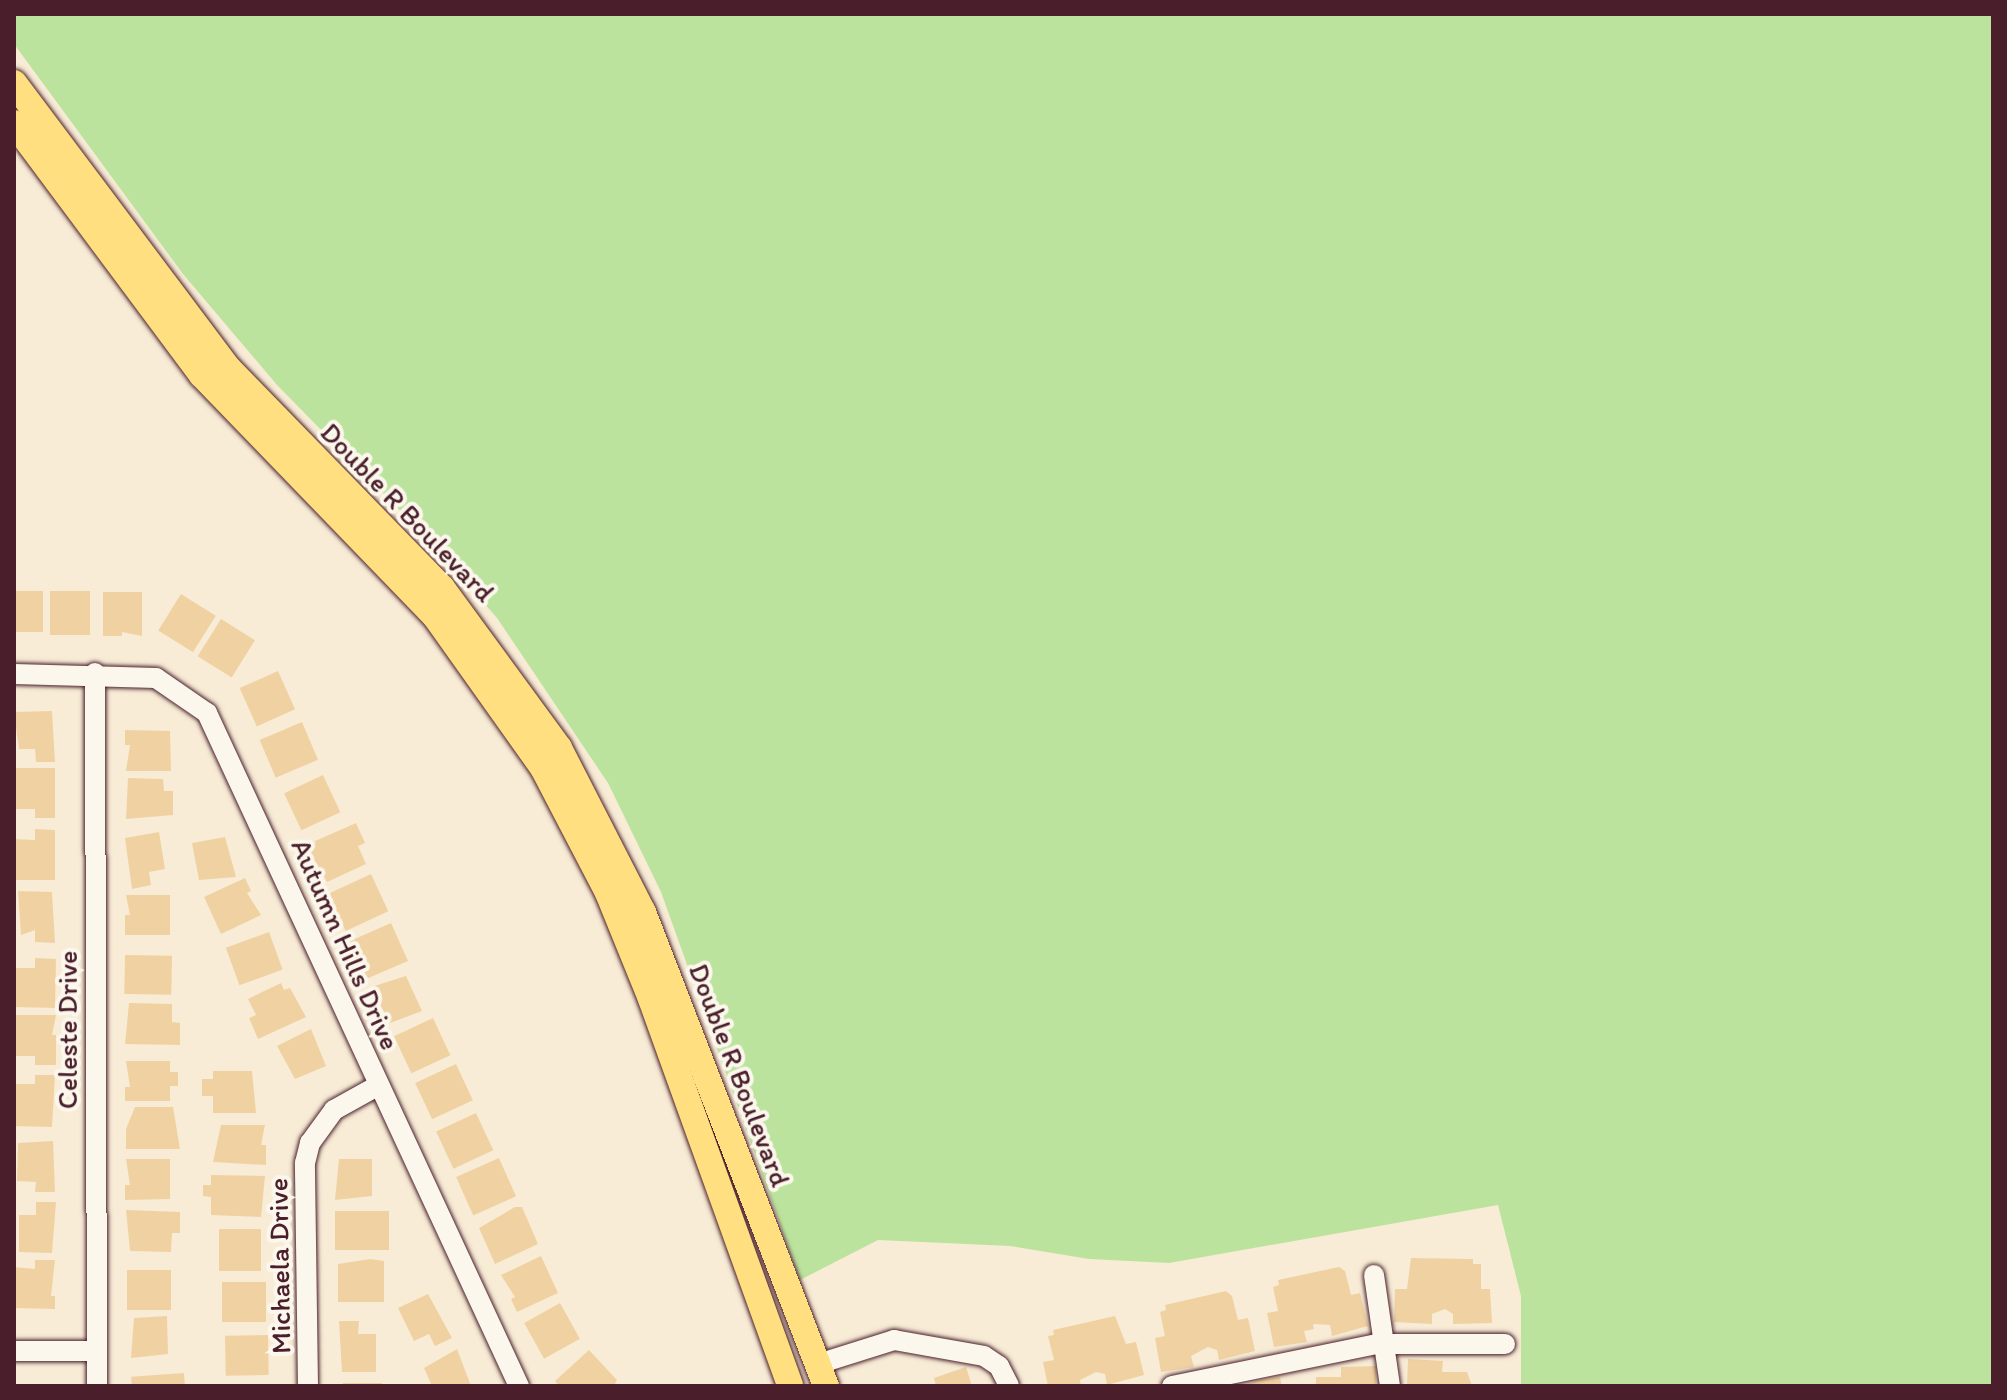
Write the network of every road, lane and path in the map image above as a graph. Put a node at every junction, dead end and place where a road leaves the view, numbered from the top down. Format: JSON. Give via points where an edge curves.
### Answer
{"nodes":[{"id":1,"x":14,"y":83,"type":"edge"},
{"id":2,"x":14,"y":123,"type":"edge"},
{"id":3,"x":95,"y":673,"type":"junction"},
{"id":4,"x":14,"y":674,"type":"edge"},
{"id":5,"x":379,"y":1085,"type":"junction"},
{"id":6,"x":1374,"y":1275,"type":"dead end"},
{"id":7,"x":1385,"y":1344,"type":"junction"},
{"id":8,"x":1505,"y":1344,"type":"dead end"},
{"id":9,"x":14,"y":1351,"type":"edge"},
{"id":10,"x":97,"y":1351,"type":"junction"},
{"id":11,"x":822,"y":1375,"type":"edge"},
{"id":12,"x":97,"y":1386,"type":"edge"},
{"id":13,"x":308,"y":1386,"type":"edge"},
{"id":14,"x":519,"y":1386,"type":"edge"},
{"id":15,"x":790,"y":1386,"type":"edge"},
{"id":16,"x":1009,"y":1386,"type":"edge"},
{"id":17,"x":1172,"y":1386,"type":"edge"},
{"id":18,"x":1390,"y":1386,"type":"edge"}],
"edges":[{"from":1,"to":11,"type":"main road","name":"Double R Boulevard","via":[[227,367],[442,588],[559,748],[643,912]]},
{"from":2,"to":15,"type":"main road","name":"Double R Boulevard","via":[[202,375],[435,616],[543,768],[589,854],[641,973]]},
{"from":3,"to":4,"type":"street","name":"Autumn Hills Drive"},
{"from":3,"to":5,"type":"street","name":"Autumn Hills Drive","via":[[156,678],[207,713]]},
{"from":3,"to":10,"type":"street","name":"Celeste Drive"},
{"from":5,"to":13,"type":"street","name":"Michaela Drive","via":[[334,1110],[310,1143],[305,1163]]},
{"from":5,"to":14,"type":"street","name":"Autumn Hills Drive"},
{"from":6,"to":7,"type":"street"},
{"from":7,"to":8,"type":"street"},
{"from":7,"to":17,"type":"street"},
{"from":7,"to":18,"type":"street"},
{"from":9,"to":10,"type":"street"},
{"from":10,"to":12,"type":"street","name":"Celeste Drive"},
{"from":11,"to":16,"type":"street","via":[[894,1340],[984,1356],[999,1366]]}]}
